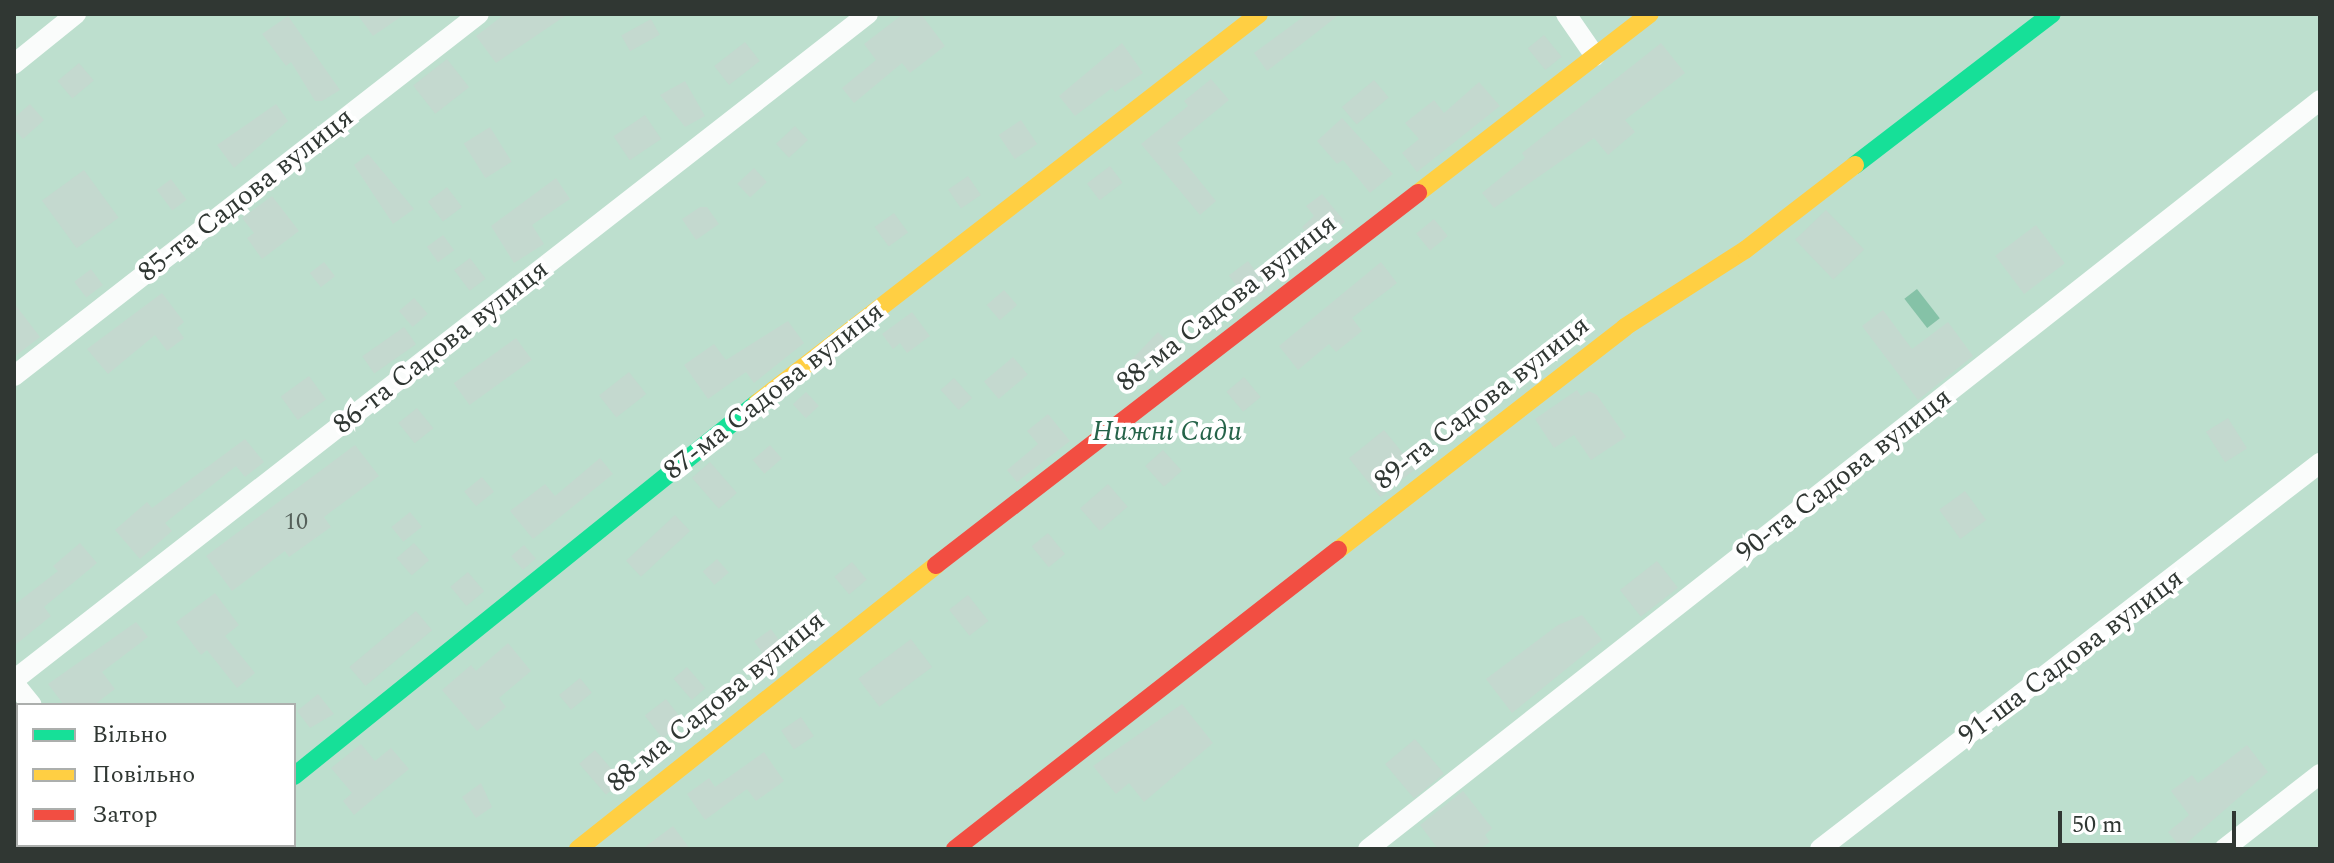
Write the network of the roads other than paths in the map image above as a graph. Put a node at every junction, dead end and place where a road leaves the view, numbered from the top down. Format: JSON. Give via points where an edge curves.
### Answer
{"nodes":[{"id":1,"x":76,"y":14,"type":"edge"},
{"id":2,"x":479,"y":14,"type":"edge"},
{"id":3,"x":868,"y":14,"type":"edge"},
{"id":4,"x":1259,"y":14,"type":"edge"},
{"id":5,"x":1566,"y":14,"type":"edge"},
{"id":6,"x":1650,"y":14,"type":"edge"},
{"id":7,"x":2052,"y":14,"type":"edge"},
{"id":8,"x":1595,"y":56,"type":"junction"},
{"id":9,"x":14,"y":64,"type":"edge"},
{"id":10,"x":2320,"y":100,"type":"edge"},
{"id":11,"x":14,"y":376,"type":"edge"},
{"id":12,"x":2320,"y":463,"type":"edge"},
{"id":13,"x":14,"y":681,"type":"edge"},
{"id":14,"x":30,"y":703,"type":"edge"},
{"id":15,"x":296,"y":774,"type":"edge"},
{"id":16,"x":2320,"y":774,"type":"edge"},
{"id":17,"x":578,"y":849,"type":"edge"},
{"id":18,"x":955,"y":849,"type":"edge"},
{"id":19,"x":1368,"y":849,"type":"edge"},
{"id":20,"x":1820,"y":849,"type":"edge"},
{"id":21,"x":2224,"y":849,"type":"edge"}],
"edges":[{"from":1,"to":9,"type":"street"},
{"from":2,"to":11,"type":"street","name":"85-та Садова вулиця"},
{"from":3,"to":13,"type":"street","name":"86-та Садова вулиця"},
{"from":4,"to":15,"type":"street","name":"87-ма Садова вулиця","via":[[724,428]]},
{"from":5,"to":8,"type":"street"},
{"from":6,"to":8,"type":"street","name":"88-ма Садова вулиця"},
{"from":7,"to":18,"type":"street","name":"89-та Садова вулиця","via":[[1745,250],[1625,327]]},
{"from":8,"to":17,"type":"street","name":"88-ма Садова вулиця","via":[[774,691]]},
{"from":10,"to":19,"type":"street","name":"90-та Садова вулиця"},
{"from":12,"to":20,"type":"street","name":"91-ша Садова вулиця"},
{"from":13,"to":14,"type":"street"},
{"from":16,"to":21,"type":"street"}]}
